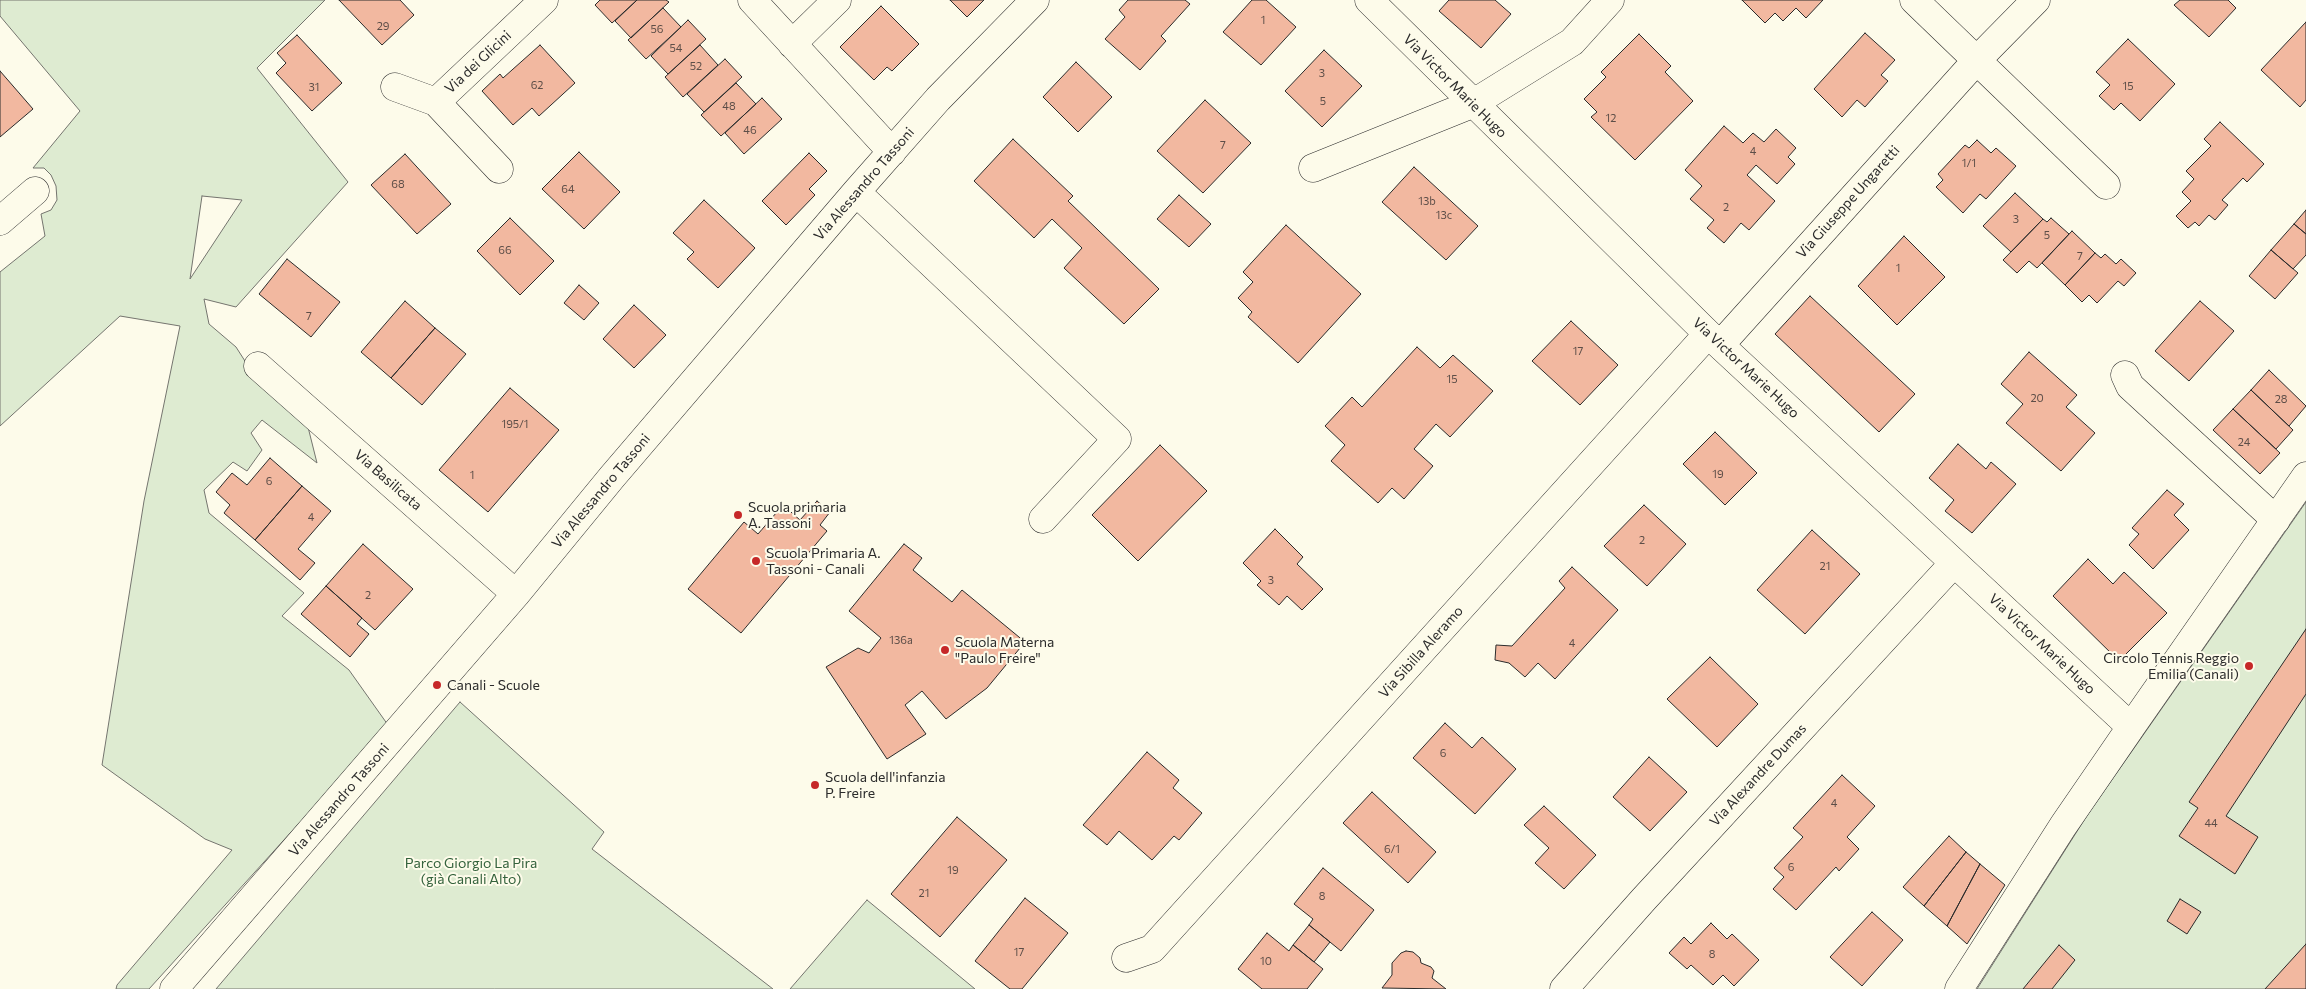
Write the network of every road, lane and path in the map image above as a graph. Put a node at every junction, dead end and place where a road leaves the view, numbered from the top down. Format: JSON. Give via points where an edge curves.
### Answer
{"nodes":[{"id":1,"x":544,"y":0,"type":"edge"},
{"id":2,"x":752,"y":0,"type":"edge"},
{"id":3,"x":837,"y":0,"type":"edge"},
{"id":4,"x":1035,"y":0,"type":"edge"},
{"id":5,"x":1369,"y":0,"type":"edge"},
{"id":6,"x":1610,"y":0,"type":"edge"},
{"id":7,"x":1914,"y":0,"type":"edge"},
{"id":8,"x":2036,"y":0,"type":"edge"},
{"id":9,"x":792,"y":44,"type":"junction"},
{"id":10,"x":1976,"y":61,"type":"junction"},
{"id":11,"x":395,"y":87,"type":"dead end"},
{"id":12,"x":436,"y":102,"type":"junction"},
{"id":13,"x":1472,"y":104,"type":"junction"},
{"id":14,"x":892,"y":152,"type":"junction"},
{"id":15,"x":1314,"y":168,"type":"dead end"},
{"id":16,"x":499,"y":169,"type":"dead end"},
{"id":17,"x":2106,"y":185,"type":"dead end"},
{"id":18,"x":35,"y":191,"type":"dead end"},
{"id":19,"x":856,"y":192,"type":"junction"},
{"id":20,"x":0,"y":221,"type":"edge"},
{"id":21,"x":1714,"y":339,"type":"junction"},
{"id":22,"x":258,"y":366,"type":"dead end"},
{"id":23,"x":2125,"y":375,"type":"dead end"},
{"id":24,"x":2306,"y":476,"type":"edge"},
{"id":25,"x":1043,"y":519,"type":"dead end"},
{"id":26,"x":2276,"y":520,"type":"junction"},
{"id":27,"x":1954,"y":563,"type":"junction"},
{"id":28,"x":516,"y":594,"type":"junction"},
{"id":29,"x":2131,"y":728,"type":"junction"},
{"id":30,"x":1126,"y":958,"type":"dead end"},
{"id":31,"x":174,"y":989,"type":"edge"},
{"id":32,"x":1564,"y":989,"type":"edge"},
{"id":33,"x":1959,"y":989,"type":"edge"}],
"edges":[{"from":1,"to":12,"type":"street","name":"Via dei Glicini"},
{"from":2,"to":9,"type":"street"},
{"from":3,"to":9,"type":"street"},
{"from":4,"to":14,"type":"street","name":"Via Alessandro Tassoni","via":[[938,99]]},
{"from":5,"to":13,"type":"street","name":"Via Victor Marie Hugo"},
{"from":6,"to":13,"type":"street","via":[[1572,42]]},
{"from":7,"to":10,"type":"street"},
{"from":8,"to":10,"type":"street","name":"Via Giuseppe Ungaretti"},
{"from":9,"to":14,"type":"street"},
{"from":10,"to":17,"type":"street"},
{"from":10,"to":21,"type":"street","name":"Via Giuseppe Ungaretti"},
{"from":11,"to":12,"type":"street"},
{"from":12,"to":16,"type":"street","name":"Via dei Glicini"},
{"from":13,"to":15,"type":"street"},
{"from":13,"to":21,"type":"street","name":"Via Victor Marie Hugo"},
{"from":14,"to":19,"type":"street","name":"Via Alessandro Tassoni"},
{"from":18,"to":20,"type":"street"},
{"from":19,"to":25,"type":"street","via":[[1117,439]]},
{"from":19,"to":28,"type":"street","name":"Via Alessandro Tassoni"},
{"from":21,"to":27,"type":"street","name":"Via Victor Marie Hugo"},
{"from":21,"to":30,"type":"street","name":"Via Sibilla Aleramo","via":[[1152,949]]},
{"from":22,"to":28,"type":"street","name":"Via Basilicata"},
{"from":23,"to":26,"type":"street","via":[[2130,386]]},
{"from":24,"to":26,"type":"street"},
{"from":26,"to":29,"type":"street"},
{"from":27,"to":29,"type":"street","name":"Via Victor Marie Hugo"},
{"from":27,"to":32,"type":"street","name":"Via Alexandre Dumas"},
{"from":28,"to":31,"type":"street","name":"Via Alessandro Tassoni"},
{"from":29,"to":33,"type":"street","via":[[2063,826]]}]}
